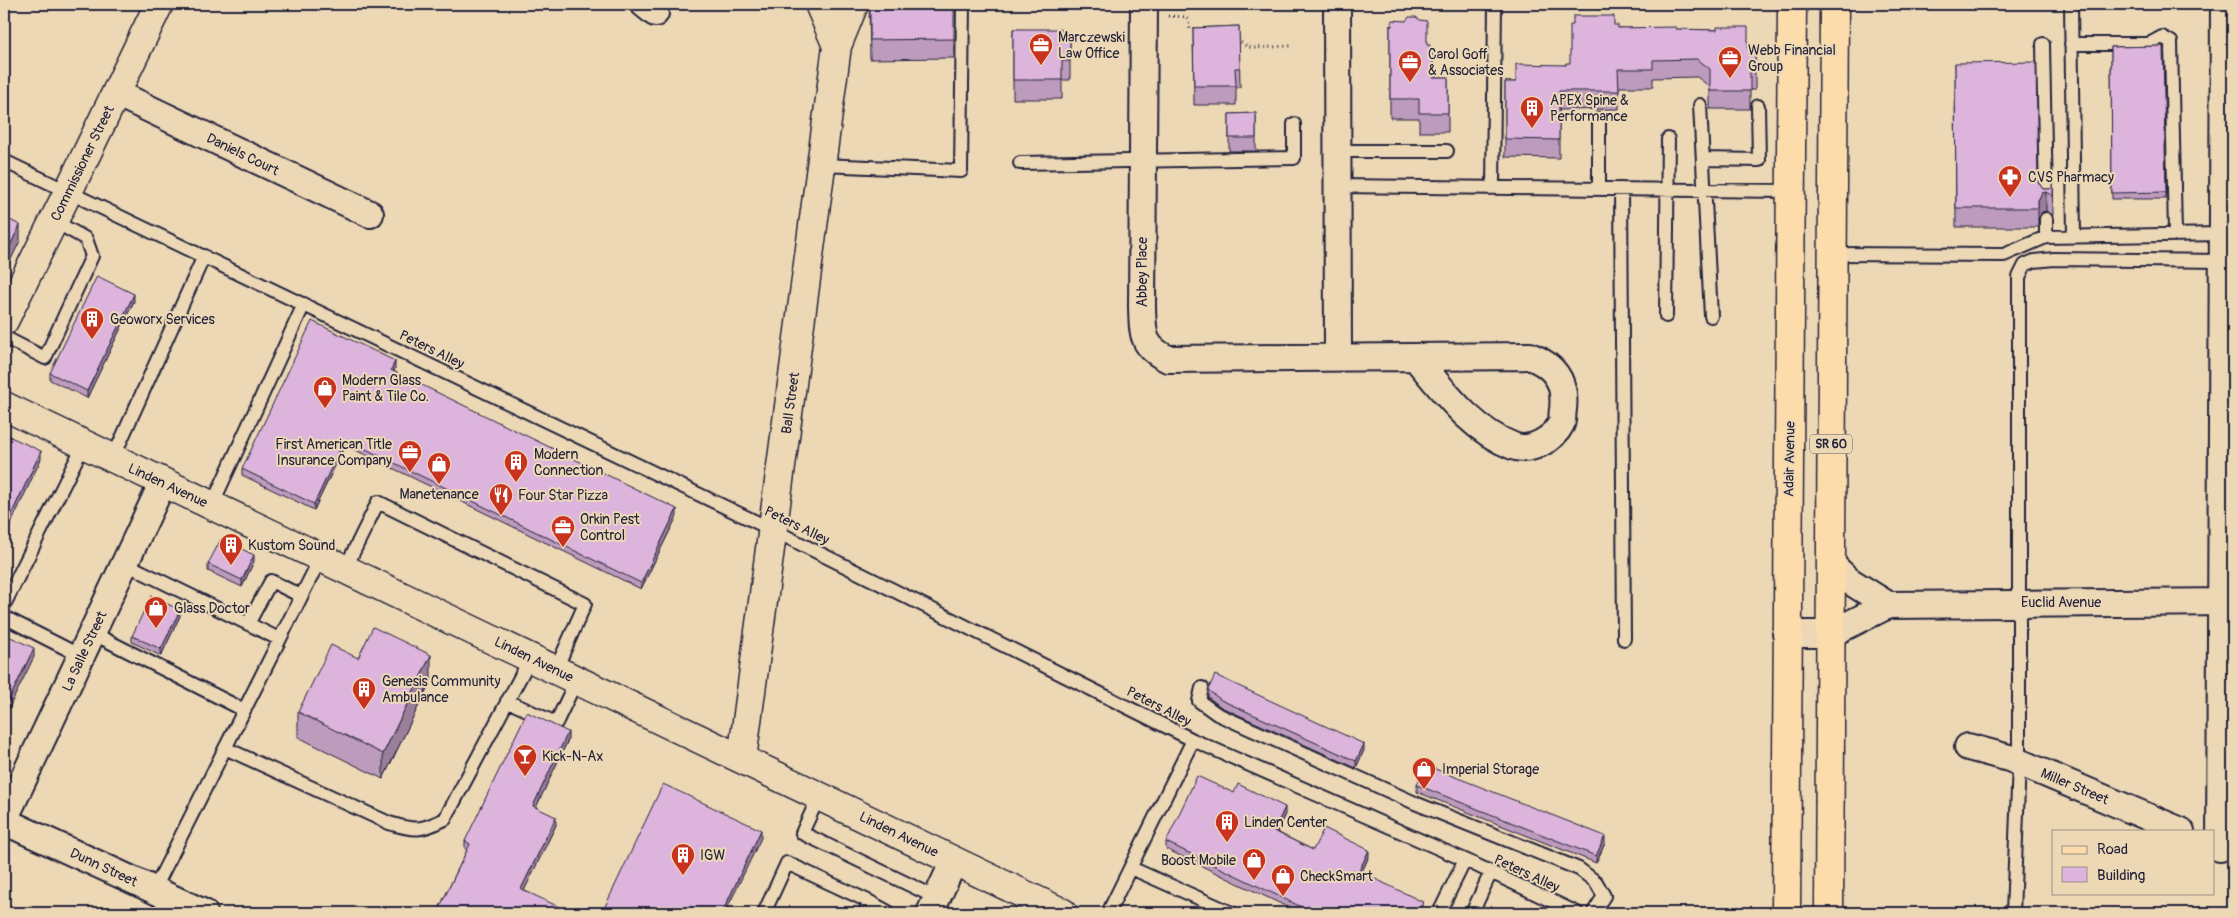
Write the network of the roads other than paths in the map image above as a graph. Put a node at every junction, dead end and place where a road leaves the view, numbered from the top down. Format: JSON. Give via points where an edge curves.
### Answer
{"nodes":[{"id":1,"x":158,"y":4,"type":"edge"},
{"id":2,"x":819,"y":4,"type":"edge"},
{"id":3,"x":854,"y":4,"type":"edge"},
{"id":4,"x":963,"y":4,"type":"edge"},
{"id":5,"x":1144,"y":4,"type":"edge"},
{"id":6,"x":1337,"y":4,"type":"edge"},
{"id":7,"x":1495,"y":4,"type":"edge"},
{"id":8,"x":1792,"y":4,"type":"edge"},
{"id":9,"x":1834,"y":4,"type":"edge"},
{"id":10,"x":2071,"y":4,"type":"edge"},
{"id":11,"x":2224,"y":4,"type":"edge"},
{"id":12,"x":2043,"y":44,"type":"dead end"},
{"id":13,"x":2071,"y":44,"type":"junction"},
{"id":14,"x":837,"y":46,"type":"junction"},
{"id":15,"x":2228,"y":54,"type":"edge"},
{"id":16,"x":116,"y":93,"type":"junction"},
{"id":17,"x":1700,"y":105,"type":"dead end"},
{"id":18,"x":1758,"y":106,"type":"dead end"},
{"id":19,"x":1599,"y":119,"type":"dead end"},
{"id":20,"x":1294,"y":124,"type":"dead end"},
{"id":21,"x":1668,"y":139,"type":"dead end"},
{"id":22,"x":2228,"y":143,"type":"edge"},
{"id":23,"x":1337,"y":151,"type":"junction"},
{"id":24,"x":1446,"y":151,"type":"dead end"},
{"id":25,"x":1702,"y":159,"type":"junction"},
{"id":26,"x":4,"y":161,"type":"edge"},
{"id":27,"x":1143,"y":161,"type":"junction"},
{"id":28,"x":1020,"y":163,"type":"dead end"},
{"id":29,"x":822,"y":165,"type":"junction"},
{"id":30,"x":1337,"y":186,"type":"junction"},
{"id":31,"x":1493,"y":187,"type":"junction"},
{"id":32,"x":1599,"y":188,"type":"junction"},
{"id":33,"x":1621,"y":188,"type":"junction"},
{"id":34,"x":1667,"y":189,"type":"junction"},
{"id":35,"x":1704,"y":189,"type":"junction"},
{"id":36,"x":1792,"y":190,"type":"junction"},
{"id":37,"x":68,"y":192,"type":"junction"},
{"id":38,"x":2046,"y":201,"type":"edge"},
{"id":39,"x":370,"y":214,"type":"dead end"},
{"id":40,"x":2046,"y":219,"type":"dead end"},
{"id":41,"x":54,"y":221,"type":"junction"},
{"id":42,"x":2175,"y":234,"type":"junction"},
{"id":43,"x":2223,"y":234,"type":"junction"},
{"id":44,"x":2074,"y":236,"type":"junction"},
{"id":45,"x":2046,"y":237,"type":"junction"},
{"id":46,"x":1832,"y":254,"type":"junction"},
{"id":47,"x":204,"y":256,"type":"junction"},
{"id":48,"x":2223,"y":261,"type":"junction"},
{"id":49,"x":304,"y":304,"type":"junction"},
{"id":50,"x":1666,"y":316,"type":"dead end"},
{"id":51,"x":1711,"y":316,"type":"dead end"},
{"id":52,"x":4,"y":321,"type":"edge"},
{"id":53,"x":4,"y":337,"type":"edge"},
{"id":54,"x":1338,"y":356,"type":"junction"},
{"id":55,"x":1414,"y":357,"type":"junction"},
{"id":56,"x":4,"y":406,"type":"edge"},
{"id":57,"x":84,"y":444,"type":"junction"},
{"id":58,"x":113,"y":458,"type":"junction"},
{"id":59,"x":163,"y":482,"type":"junction"},
{"id":60,"x":212,"y":505,"type":"junction"},
{"id":61,"x":773,"y":530,"type":"junction"},
{"id":62,"x":321,"y":557,"type":"junction"},
{"id":63,"x":126,"y":564,"type":"junction"},
{"id":64,"x":1831,"y":564,"type":"junction"},
{"id":65,"x":345,"y":569,"type":"junction"},
{"id":66,"x":301,"y":596,"type":"junction"},
{"id":67,"x":2020,"y":602,"type":"junction"},
{"id":68,"x":2227,"y":602,"type":"edge"},
{"id":69,"x":4,"y":605,"type":"edge"},
{"id":70,"x":1888,"y":605,"type":"junction"},
{"id":71,"x":4,"y":616,"type":"edge"},
{"id":72,"x":248,"y":624,"type":"junction"},
{"id":73,"x":1786,"y":634,"type":"junction"},
{"id":74,"x":1830,"y":634,"type":"junction"},
{"id":75,"x":279,"y":639,"type":"junction"},
{"id":76,"x":1624,"y":639,"type":"dead end"},
{"id":77,"x":87,"y":644,"type":"junction"},
{"id":78,"x":530,"y":657,"type":"junction"},
{"id":79,"x":566,"y":674,"type":"junction"},
{"id":80,"x":1202,"y":688,"type":"dead end"},
{"id":81,"x":507,"y":701,"type":"junction"},
{"id":82,"x":244,"y":710,"type":"junction"},
{"id":83,"x":1193,"y":740,"type":"junction"},
{"id":84,"x":1968,"y":747,"type":"dead end"},
{"id":85,"x":225,"y":748,"type":"junction"},
{"id":86,"x":742,"y":759,"type":"junction"},
{"id":87,"x":2019,"y":762,"type":"junction"},
{"id":88,"x":819,"y":796,"type":"junction"},
{"id":89,"x":4,"y":821,"type":"edge"},
{"id":90,"x":2179,"y":830,"type":"edge"},
{"id":91,"x":2222,"y":848,"type":"edge"},
{"id":92,"x":1465,"y":860,"type":"junction"},
{"id":93,"x":954,"y":861,"type":"junction"},
{"id":94,"x":1131,"y":868,"type":"junction"},
{"id":95,"x":1491,"y":872,"type":"junction"},
{"id":96,"x":154,"y":890,"type":"junction"},
{"id":97,"x":934,"y":905,"type":"edge"},
{"id":98,"x":867,"y":908,"type":"edge"},
{"id":99,"x":204,"y":913,"type":"edge"},
{"id":100,"x":764,"y":913,"type":"edge"},
{"id":101,"x":890,"y":913,"type":"edge"},
{"id":102,"x":1063,"y":913,"type":"edge"},
{"id":103,"x":1108,"y":913,"type":"edge"},
{"id":104,"x":1232,"y":913,"type":"edge"},
{"id":105,"x":1438,"y":913,"type":"edge"},
{"id":106,"x":1472,"y":913,"type":"edge"},
{"id":107,"x":1577,"y":913,"type":"edge"},
{"id":108,"x":1593,"y":913,"type":"edge"},
{"id":109,"x":1786,"y":913,"type":"edge"},
{"id":110,"x":1829,"y":913,"type":"edge"},
{"id":111,"x":2012,"y":913,"type":"edge"}],
"edges":[{"from":1,"to":16,"type":"main road","name":"Commissioner Street"},
{"from":2,"to":14,"type":"main road"},
{"from":3,"to":14,"type":"main road","name":"Ball Street"},
{"from":4,"to":29,"type":"lane","via":[[962,171]]},
{"from":5,"to":27,"type":"street","name":"Abbey Place"},
{"from":6,"to":23,"type":"street"},
{"from":7,"to":31,"type":"lane"},
{"from":8,"to":36,"type":"main road","name":"Adair Avenue","number":"SR 60"},
{"from":9,"to":46,"type":"main road","number":"SR 60"},
{"from":10,"to":13,"type":"lane"},
{"from":11,"to":15,"type":"street"},
{"from":12,"to":38,"type":"lane"},
{"from":13,"to":42,"type":"lane","via":[[2150,44],[2162,37],[2171,42]]},
{"from":13,"to":44,"type":"lane"},
{"from":14,"to":29,"type":"main road","name":"Ball Street"},
{"from":15,"to":22,"type":"street"},
{"from":16,"to":37,"type":"main road","name":"Commissioner Street"},
{"from":16,"to":39,"type":"street","name":"Daniels Court"},
{"from":17,"to":25,"type":"lane"},
{"from":18,"to":25,"type":"lane","via":[[1759,160]]},
{"from":19,"to":32,"type":"lane"},
{"from":20,"to":27,"type":"lane","via":[[1294,158]]},
{"from":21,"to":34,"type":"lane"},
{"from":22,"to":43,"type":"street"},
{"from":23,"to":24,"type":"lane"},
{"from":23,"to":30,"type":"street"},
{"from":25,"to":35,"type":"lane"},
{"from":26,"to":37,"type":"lane","name":"Peters Alley"},
{"from":27,"to":28,"type":"lane"},
{"from":27,"to":54,"type":"street","name":"Abbey Place","via":[[1143,334],[1154,352],[1168,359]]},
{"from":29,"to":61,"type":"main road","name":"Ball Street"},
{"from":30,"to":31,"type":"lane"},
{"from":30,"to":54,"type":"street"},
{"from":31,"to":32,"type":"lane"},
{"from":32,"to":33,"type":"lane"},
{"from":33,"to":34,"type":"lane"},
{"from":33,"to":76,"type":"lane"},
{"from":34,"to":35,"type":"lane"},
{"from":34,"to":50,"type":"lane"},
{"from":35,"to":36,"type":"lane"},
{"from":35,"to":51,"type":"lane"},
{"from":36,"to":73,"type":"main road","name":"Adair Avenue","number":"SR 60"},
{"from":37,"to":41,"type":"main road","name":"Commissioner Street"},
{"from":37,"to":47,"type":"lane","name":"Peters Alley"},
{"from":40,"to":45,"type":"lane"},
{"from":41,"to":52,"type":"main road","name":"Commissioner Street"},
{"from":41,"to":53,"type":"lane","via":[[86,239],[92,256],[44,358]]},
{"from":42,"to":43,"type":"lane"},
{"from":42,"to":44,"type":"lane"},
{"from":43,"to":48,"type":"street"},
{"from":44,"to":45,"type":"lane"},
{"from":45,"to":46,"type":"lane","via":[[2004,255]]},
{"from":46,"to":64,"type":"main road","number":"SR 60"},
{"from":47,"to":49,"type":"lane","name":"Peters Alley"},
{"from":47,"to":58,"type":"lane"},
{"from":48,"to":67,"type":"lane","via":[[2054,259],[2025,265],[2019,294]]},
{"from":48,"to":68,"type":"street"},
{"from":49,"to":60,"type":"lane"},
{"from":49,"to":61,"type":"lane","name":"Peters Alley"},
{"from":54,"to":55,"type":"street","name":"Abbey Place"},
{"from":55,"to":55,"type":"street","name":"Abbey Place","via":[[1460,409],[1494,438],[1515,448],[1534,447],[1561,424],[1564,398],[1557,375],[1546,362],[1530,356]]},
{"from":56,"to":57,"type":"main road","name":"Linden Avenue"},
{"from":57,"to":58,"type":"main road","name":"Linden Avenue"},
{"from":57,"to":69,"type":"lane"},
{"from":58,"to":59,"type":"main road","name":"Linden Avenue"},
{"from":59,"to":60,"type":"main road","name":"Linden Avenue"},
{"from":59,"to":63,"type":"street","name":"La Salle Street"},
{"from":60,"to":62,"type":"main road","name":"Linden Avenue"},
{"from":61,"to":83,"type":"lane","name":"Peters Alley"},
{"from":61,"to":86,"type":"main road","name":"Ball Street"},
{"from":62,"to":65,"type":"main road","name":"Linden Avenue"},
{"from":62,"to":66,"type":"lane"},
{"from":63,"to":72,"type":"lane"},
{"from":63,"to":77,"type":"street","name":"La Salle Street"},
{"from":64,"to":70,"type":"street","via":[[1848,580]]},
{"from":64,"to":74,"type":"main road","number":"SR 60"},
{"from":65,"to":78,"type":"main road","name":"Linden Avenue"},
{"from":65,"to":79,"type":"lane","via":[[378,502],[585,604]]},
{"from":66,"to":72,"type":"lane","via":[[271,581]]},
{"from":66,"to":75,"type":"lane"},
{"from":67,"to":68,"type":"street","name":"Euclid Avenue"},
{"from":67,"to":70,"type":"street","name":"Euclid Avenue"},
{"from":67,"to":87,"type":"lane"},
{"from":68,"to":91,"type":"street"},
{"from":70,"to":74,"type":"street","name":"Euclid Avenue"},
{"from":71,"to":77,"type":"lane"},
{"from":72,"to":75,"type":"lane"},
{"from":73,"to":74,"type":"street","name":"Euclid Avenue"},
{"from":73,"to":109,"type":"main road","name":"Adair Avenue","number":"SR 60"},
{"from":74,"to":110,"type":"main road","number":"SR 60"},
{"from":75,"to":82,"type":"lane"},
{"from":77,"to":82,"type":"lane"},
{"from":77,"to":89,"type":"street","name":"La Salle Street"},
{"from":78,"to":79,"type":"main road","name":"Linden Avenue"},
{"from":78,"to":81,"type":"lane"},
{"from":79,"to":81,"type":"lane","via":[[556,723]]},
{"from":79,"to":86,"type":"main road","name":"Linden Avenue"},
{"from":80,"to":108,"type":"lane","via":[[1198,701],[1217,714],[1415,803],[1579,869],[1596,882],[1604,896]]},
{"from":81,"to":85,"type":"lane","via":[[445,819],[411,830]]},
{"from":82,"to":85,"type":"lane"},
{"from":83,"to":92,"type":"lane","name":"Peters Alley"},
{"from":83,"to":94,"type":"lane"},
{"from":84,"to":87,"type":"street","name":"Miller Street"},
{"from":85,"to":96,"type":"lane"},
{"from":86,"to":88,"type":"main road","name":"Linden Avenue"},
{"from":87,"to":90,"type":"street","name":"Miller Street"},
{"from":87,"to":111,"type":"lane"},
{"from":88,"to":93,"type":"main road","name":"Linden Avenue"},
{"from":88,"to":97,"type":"lane","via":[[802,834]]},
{"from":89,"to":96,"type":"street","name":"Dunn Street"},
{"from":92,"to":95,"type":"lane","name":"Peters Alley"},
{"from":92,"to":105,"type":"lane"},
{"from":93,"to":97,"type":"street"},
{"from":93,"to":102,"type":"main road","name":"Linden Avenue"},
{"from":94,"to":103,"type":"lane"},
{"from":94,"to":104,"type":"lane"},
{"from":95,"to":106,"type":"lane"},
{"from":95,"to":107,"type":"lane","name":"Peters Alley"},
{"from":96,"to":99,"type":"street","name":"Dunn Street"},
{"from":98,"to":100,"type":"lane","via":[[787,863]]},
{"from":98,"to":101,"type":"lane"}]}
